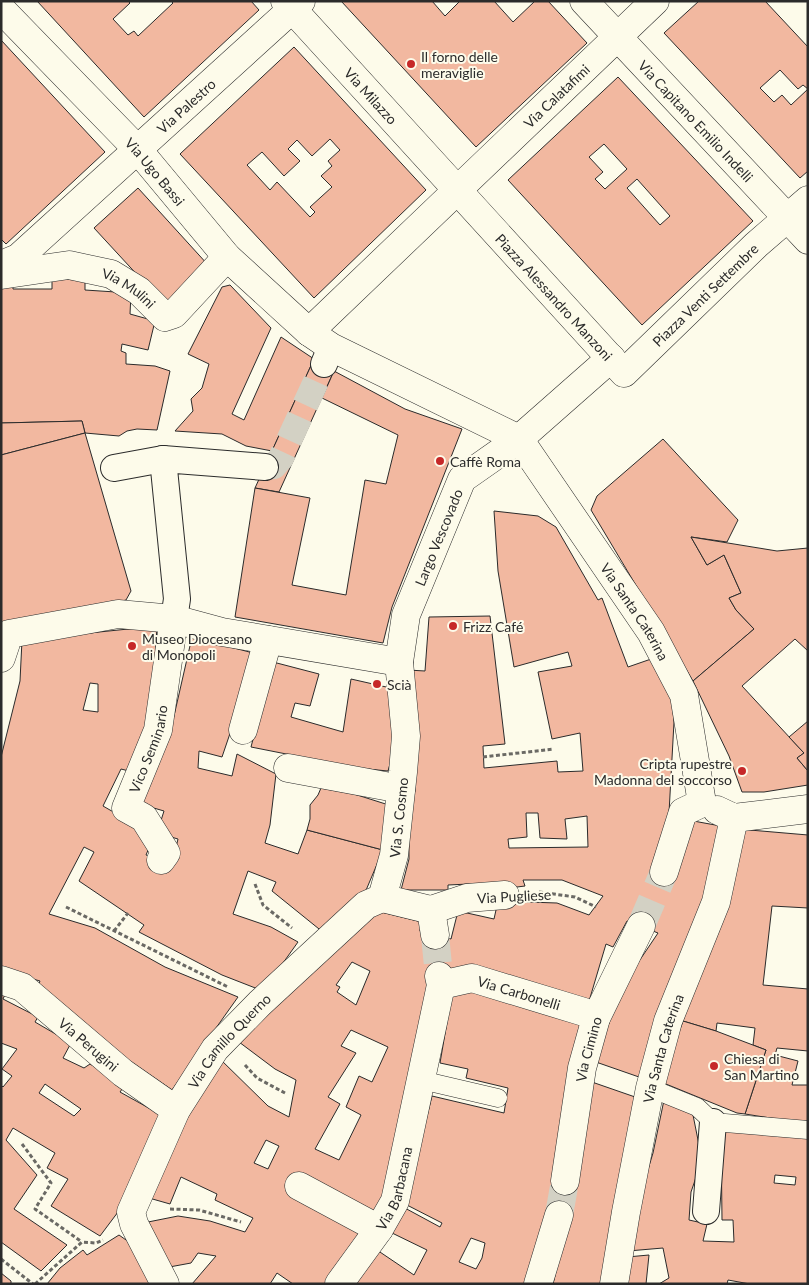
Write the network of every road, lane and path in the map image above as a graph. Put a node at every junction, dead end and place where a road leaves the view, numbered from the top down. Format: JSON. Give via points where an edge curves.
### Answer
{"nodes":[{"id":1,"x":584,"y":1,"type":"edge"},
{"id":2,"x":655,"y":1,"type":"edge"},
{"id":3,"x":293,"y":4,"type":"edge"},
{"id":4,"x":1,"y":9,"type":"edge"},
{"id":5,"x":618,"y":37,"type":"junction"},
{"id":6,"x":138,"y":150,"type":"junction"},
{"id":7,"x":458,"y":188,"type":"junction"},
{"id":8,"x":808,"y":200,"type":"edge"},
{"id":9,"x":788,"y":219,"type":"junction"},
{"id":10,"x":808,"y":240,"type":"edge"},
{"id":11,"x":227,"y":257,"type":"junction"},
{"id":12,"x":1,"y":265,"type":"edge"},
{"id":13,"x":1,"y":275,"type":"edge"},
{"id":14,"x":309,"y":332,"type":"junction"},
{"id":15,"x":617,"y":365,"type":"junction"},
{"id":16,"x":518,"y":440,"type":"junction"},
{"id":17,"x":164,"y":459,"type":"junction"},
{"id":18,"x":265,"y":467,"type":"tunnel mouth"},
{"id":19,"x":114,"y":468,"type":"dead end"},
{"id":20,"x":174,"y":619,"type":"junction"},
{"id":21,"x":268,"y":640,"type":"junction"},
{"id":22,"x":1,"y":659,"type":"edge"},
{"id":23,"x":398,"y":662,"type":"junction"},
{"id":24,"x":243,"y":730,"type":"dead end"},
{"id":25,"x":554,"y":748,"type":"dead end"},
{"id":26,"x":483,"y":757,"type":"dead end"},
{"id":27,"x":288,"y":768,"type":"dead end"},
{"id":28,"x":401,"y":789,"type":"junction"},
{"id":29,"x":702,"y":802,"type":"junction"},
{"id":30,"x":808,"y":809,"type":"edge"},
{"id":31,"x":734,"y":818,"type":"junction"},
{"id":32,"x":161,"y":860,"type":"dead end"},
{"id":33,"x":664,"y":872,"type":"tunnel mouth"},
{"id":34,"x":256,"y":884,"type":"dead end"},
{"id":35,"x":505,"y":895,"type":"joint"},
{"id":36,"x":382,"y":898,"type":"junction"},
{"id":37,"x":66,"y":907,"type":"dead end"},
{"id":38,"x":596,"y":907,"type":"dead end"},
{"id":39,"x":128,"y":913,"type":"dead end"},
{"id":40,"x":641,"y":926,"type":"tunnel mouth"},
{"id":41,"x":114,"y":931,"type":"junction"},
{"id":42,"x":318,"y":948,"type":"junction"},
{"id":43,"x":1,"y":980,"type":"edge"},
{"id":44,"x":440,"y":980,"type":"joint"},
{"id":45,"x":260,"y":1003,"type":"junction"},
{"id":46,"x":596,"y":1018,"type":"junction"},
{"id":47,"x":244,"y":1065,"type":"dead end"},
{"id":48,"x":421,"y":1080,"type":"junction"},
{"id":49,"x":650,"y":1088,"type":"junction"},
{"id":50,"x":285,"y":1093,"type":"dead end"},
{"id":51,"x":498,"y":1098,"type":"dead end"},
{"id":52,"x":176,"y":1110,"type":"junction"},
{"id":53,"x":713,"y":1122,"type":"junction"},
{"id":54,"x":808,"y":1130,"type":"edge"},
{"id":55,"x":22,"y":1144,"type":"dead end"},
{"id":56,"x":565,"y":1181,"type":"tunnel mouth"},
{"id":57,"x":299,"y":1186,"type":"dead end"},
{"id":58,"x":706,"y":1211,"type":"dead end"},
{"id":59,"x":559,"y":1215,"type":"tunnel mouth"},
{"id":60,"x":241,"y":1222,"type":"dead end"},
{"id":61,"x":134,"y":1224,"type":"junction"},
{"id":62,"x":379,"y":1228,"type":"junction"},
{"id":63,"x":82,"y":1242,"type":"junction"},
{"id":64,"x":1,"y":1259,"type":"edge"},
{"id":65,"x":34,"y":1284,"type":"edge"},
{"id":66,"x":165,"y":1284,"type":"edge"},
{"id":67,"x":339,"y":1284,"type":"edge"},
{"id":68,"x":538,"y":1284,"type":"edge"},
{"id":69,"x":614,"y":1284,"type":"edge"}],
"edges":[{"from":1,"to":5,"type":"street","name":"Via Capitano Emilio Indelli"},
{"from":2,"to":5,"type":"street","name":"Via Calatafimi"},
{"from":3,"to":6,"type":"street","name":"Via Palestro"},
{"from":3,"to":7,"type":"street","name":"Via Milazzo"},
{"from":4,"to":6,"type":"street","name":"Via Ugo Bassi"},
{"from":5,"to":7,"type":"street","name":"Via Calatafimi"},
{"from":5,"to":9,"type":"street","name":"Via Capitano Emilio Indelli"},
{"from":6,"to":11,"type":"street","name":"Via Ugo Bassi"},
{"from":6,"to":12,"type":"street","name":"Via Palestro","via":[[18,258]]},
{"from":7,"to":14,"type":"street"},
{"from":7,"to":15,"type":"street","name":"Piazza Alessandro Manzoni"},
{"from":8,"to":9,"type":"street","name":"Piazza Venti Settembre"},
{"from":9,"to":10,"type":"street","name":"Via Capitano Emilio Indelli"},
{"from":9,"to":15,"type":"street","name":"Piazza Venti Settembre"},
{"from":11,"to":13,"type":"street","name":"Via Mulini","via":[[174,314],[164,317],[139,291],[111,274],[69,265]]},
{"from":11,"to":14,"type":"street","name":"Via Ugo Bassi"},
{"from":14,"to":16,"type":"street","via":[[328,356]]},
{"from":15,"to":16,"type":"street","name":"Piazza Alessandro Manzoni"},
{"from":16,"to":23,"type":"street","name":"Largo Vescovado","via":[[462,479],[406,615]]},
{"from":16,"to":29,"type":"street","name":"Via Santa Caterina","via":[[651,632],[684,695]]},
{"from":17,"to":18,"type":"street"},
{"from":17,"to":19,"type":"street"},
{"from":17,"to":20,"type":"street","via":[[177,599]]},
{"from":20,"to":21,"type":"street"},
{"from":20,"to":22,"type":"street","via":[[118,614],[8,634]]},
{"from":20,"to":32,"type":"street","name":"Vico Seminario","via":[[158,730],[126,808],[144,818],[166,853]]},
{"from":21,"to":23,"type":"street"},
{"from":21,"to":24,"type":"street"},
{"from":23,"to":28,"type":"street","name":"Via S. Cosmo","via":[[406,736]]},
{"from":25,"to":26,"type":"path"},
{"from":27,"to":28,"type":"street"},
{"from":28,"to":36,"type":"street","name":"Via S. Cosmo","via":[[394,855]]},
{"from":29,"to":31,"type":"street"},
{"from":29,"to":33,"type":"street","via":[[682,812]]},
{"from":30,"to":31,"type":"street"},
{"from":31,"to":49,"type":"street","name":"Via Santa Caterina","via":[[716,902],[668,1021]]},
{"from":34,"to":42,"type":"path","via":[[262,905]]},
{"from":35,"to":36,"type":"street","name":"Via Pugliese","via":[[466,898],[433,922]]},
{"from":35,"to":38,"type":"path","name":"Via Pugliese","via":[[547,892],[575,897]]},
{"from":36,"to":42,"type":"street","name":"Via Camillo Querno","via":[[366,905]]},
{"from":37,"to":41,"type":"path"},
{"from":39,"to":41,"type":"path"},
{"from":40,"to":46,"type":"street","name":"Via Cimino"},
{"from":41,"to":45,"type":"path"},
{"from":42,"to":45,"type":"street","name":"Via Camillo Querno"},
{"from":43,"to":52,"type":"street","name":"Via Perugini","via":[[22,988],[123,1073]]},
{"from":44,"to":46,"type":"street","name":"Via Carbonelli","via":[[472,978]]},
{"from":44,"to":48,"type":"street","name":"Via Barbacana"},
{"from":45,"to":52,"type":"street","name":"Via Camillo Querno","via":[[215,1049]]},
{"from":46,"to":56,"type":"street","name":"Via Cimino","via":[[582,1068]]},
{"from":47,"to":50,"type":"path","via":[[257,1078]]},
{"from":48,"to":51,"type":"lane"},
{"from":48,"to":62,"type":"street","name":"Via Barbacana","via":[[394,1201]]},
{"from":49,"to":53,"type":"lane","via":[[697,1107]]},
{"from":49,"to":69,"type":"street","name":"Via Santa Caterina"},
{"from":52,"to":61,"type":"street","name":"Via Camillo Querno","via":[[130,1212]]},
{"from":53,"to":54,"type":"lane"},
{"from":53,"to":58,"type":"street"},
{"from":55,"to":63,"type":"path","via":[[51,1183],[35,1209]]},
{"from":57,"to":62,"type":"street"},
{"from":59,"to":68,"type":"street"},
{"from":60,"to":61,"type":"path","via":[[206,1211],[178,1208],[145,1212]]},
{"from":61,"to":63,"type":"path","via":[[96,1243]]},
{"from":61,"to":66,"type":"street"},
{"from":62,"to":67,"type":"street","name":"Via Barbacana"},
{"from":63,"to":65,"type":"path"},
{"from":64,"to":65,"type":"path"}]}
